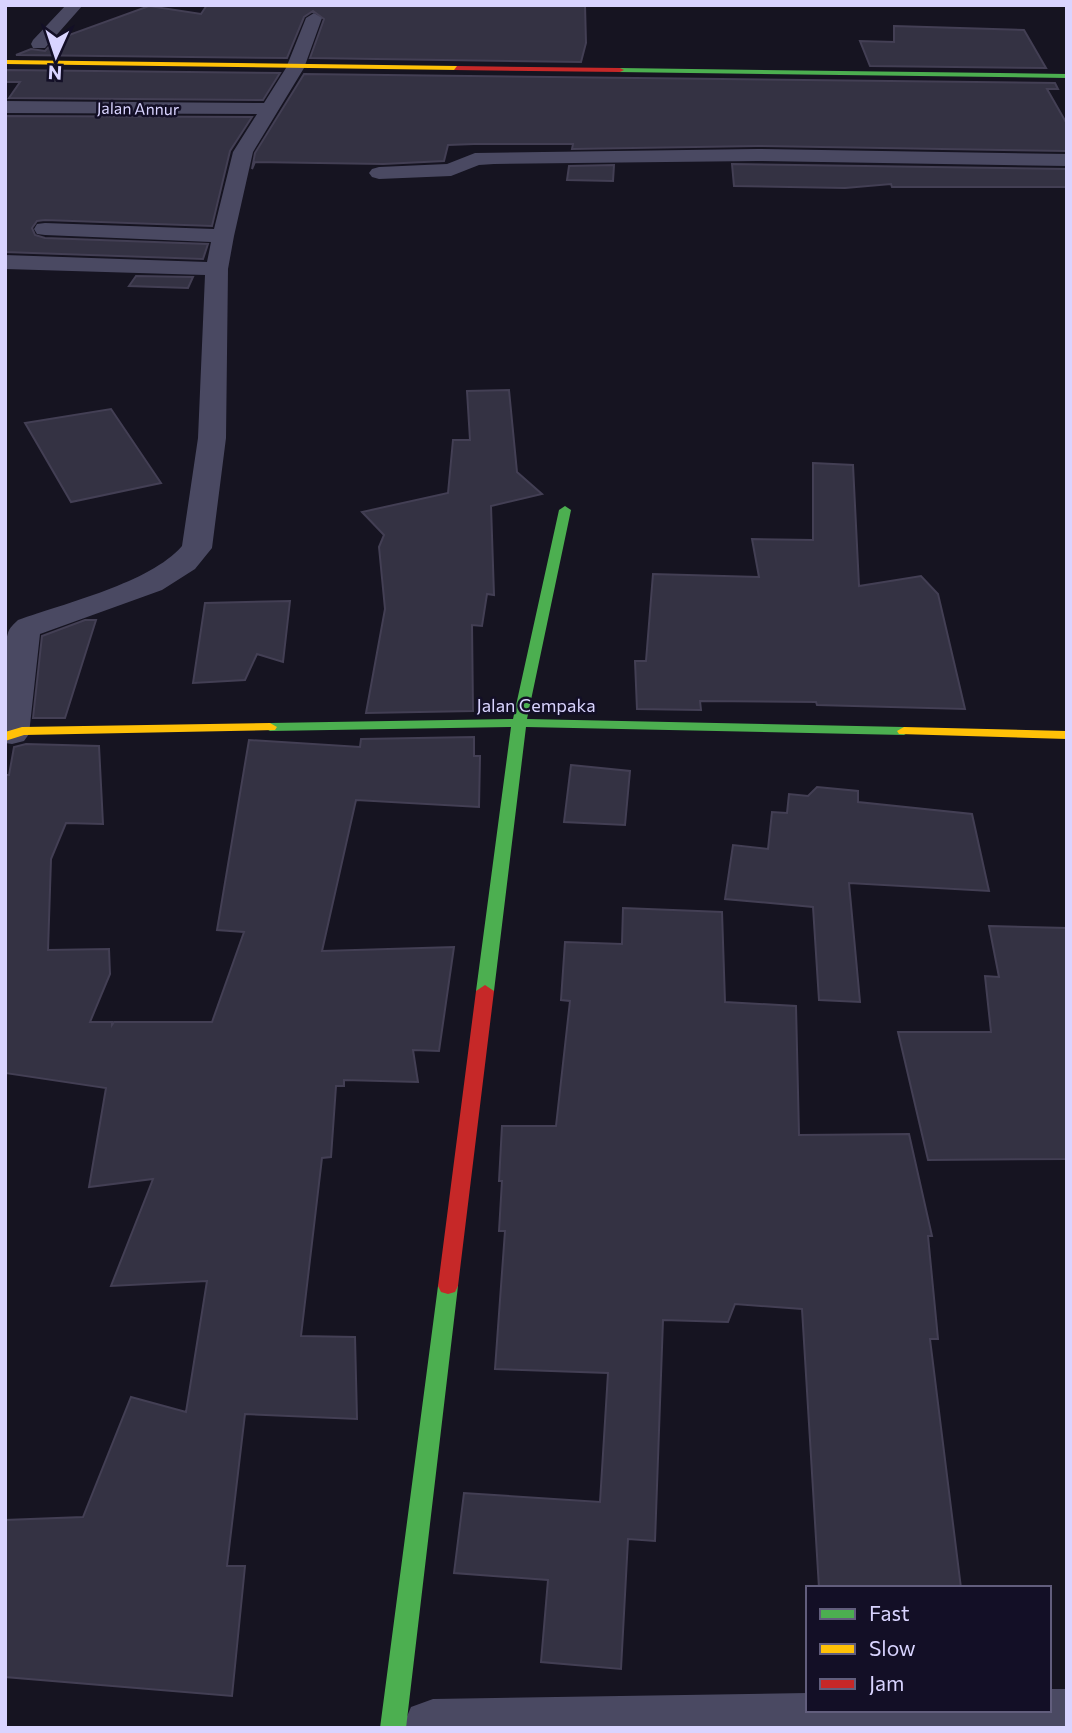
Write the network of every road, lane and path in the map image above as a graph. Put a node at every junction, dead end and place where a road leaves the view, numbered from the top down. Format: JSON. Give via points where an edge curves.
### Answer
{"nodes":[{"id":1,"x":75,"y":5,"type":"edge"},
{"id":2,"x":314,"y":18,"type":"dead end"},
{"id":3,"x":39,"y":44,"type":"dead end"},
{"id":4,"x":5,"y":62,"type":"edge"},
{"id":5,"x":295,"y":68,"type":"junction"},
{"id":6,"x":1067,"y":76,"type":"edge"},
{"id":7,"x":5,"y":107,"type":"edge"},
{"id":8,"x":270,"y":109,"type":"junction"},
{"id":9,"x":1067,"y":160,"type":"edge"},
{"id":10,"x":379,"y":173,"type":"dead end"},
{"id":11,"x":45,"y":229,"type":"dead end"},
{"id":12,"x":223,"y":236,"type":"junction"},
{"id":13,"x":5,"y":262,"type":"edge"},
{"id":14,"x":217,"y":280,"type":"junction"},
{"id":15,"x":565,"y":510,"type":"dead end"},
{"id":16,"x":519,"y":723,"type":"junction"},
{"id":17,"x":8,"y":735,"type":"edge"},
{"id":18,"x":1067,"y":735,"type":"edge"},
{"id":19,"x":1067,"y":1718,"type":"edge"},
{"id":20,"x":393,"y":1728,"type":"edge"},
{"id":21,"x":433,"y":1728,"type":"edge"}],
"edges":[{"from":1,"to":3,"type":"street"},
{"from":2,"to":5,"type":"street"},
{"from":4,"to":5,"type":"street"},
{"from":5,"to":6,"type":"street"},
{"from":5,"to":8,"type":"street"},
{"from":7,"to":8,"type":"street","name":"Jalan Annur"},
{"from":8,"to":12,"type":"street","via":[[243,152]]},
{"from":9,"to":10,"type":"street","via":[[757,155],[494,158],[475,159],[451,170]]},
{"from":11,"to":12,"type":"street"},
{"from":12,"to":14,"type":"street"},
{"from":13,"to":14,"type":"street"},
{"from":14,"to":17,"type":"street","via":[[212,438],[197,548],[184,563],[151,583],[29,627],[24,632]]},
{"from":15,"to":16,"type":"street"},
{"from":16,"to":17,"type":"street","name":"Jalan Cempaka","via":[[22,731]]},
{"from":16,"to":18,"type":"street","name":"Jalan Cempaka"},
{"from":16,"to":20,"type":"street"},
{"from":19,"to":21,"type":"street"}]}
